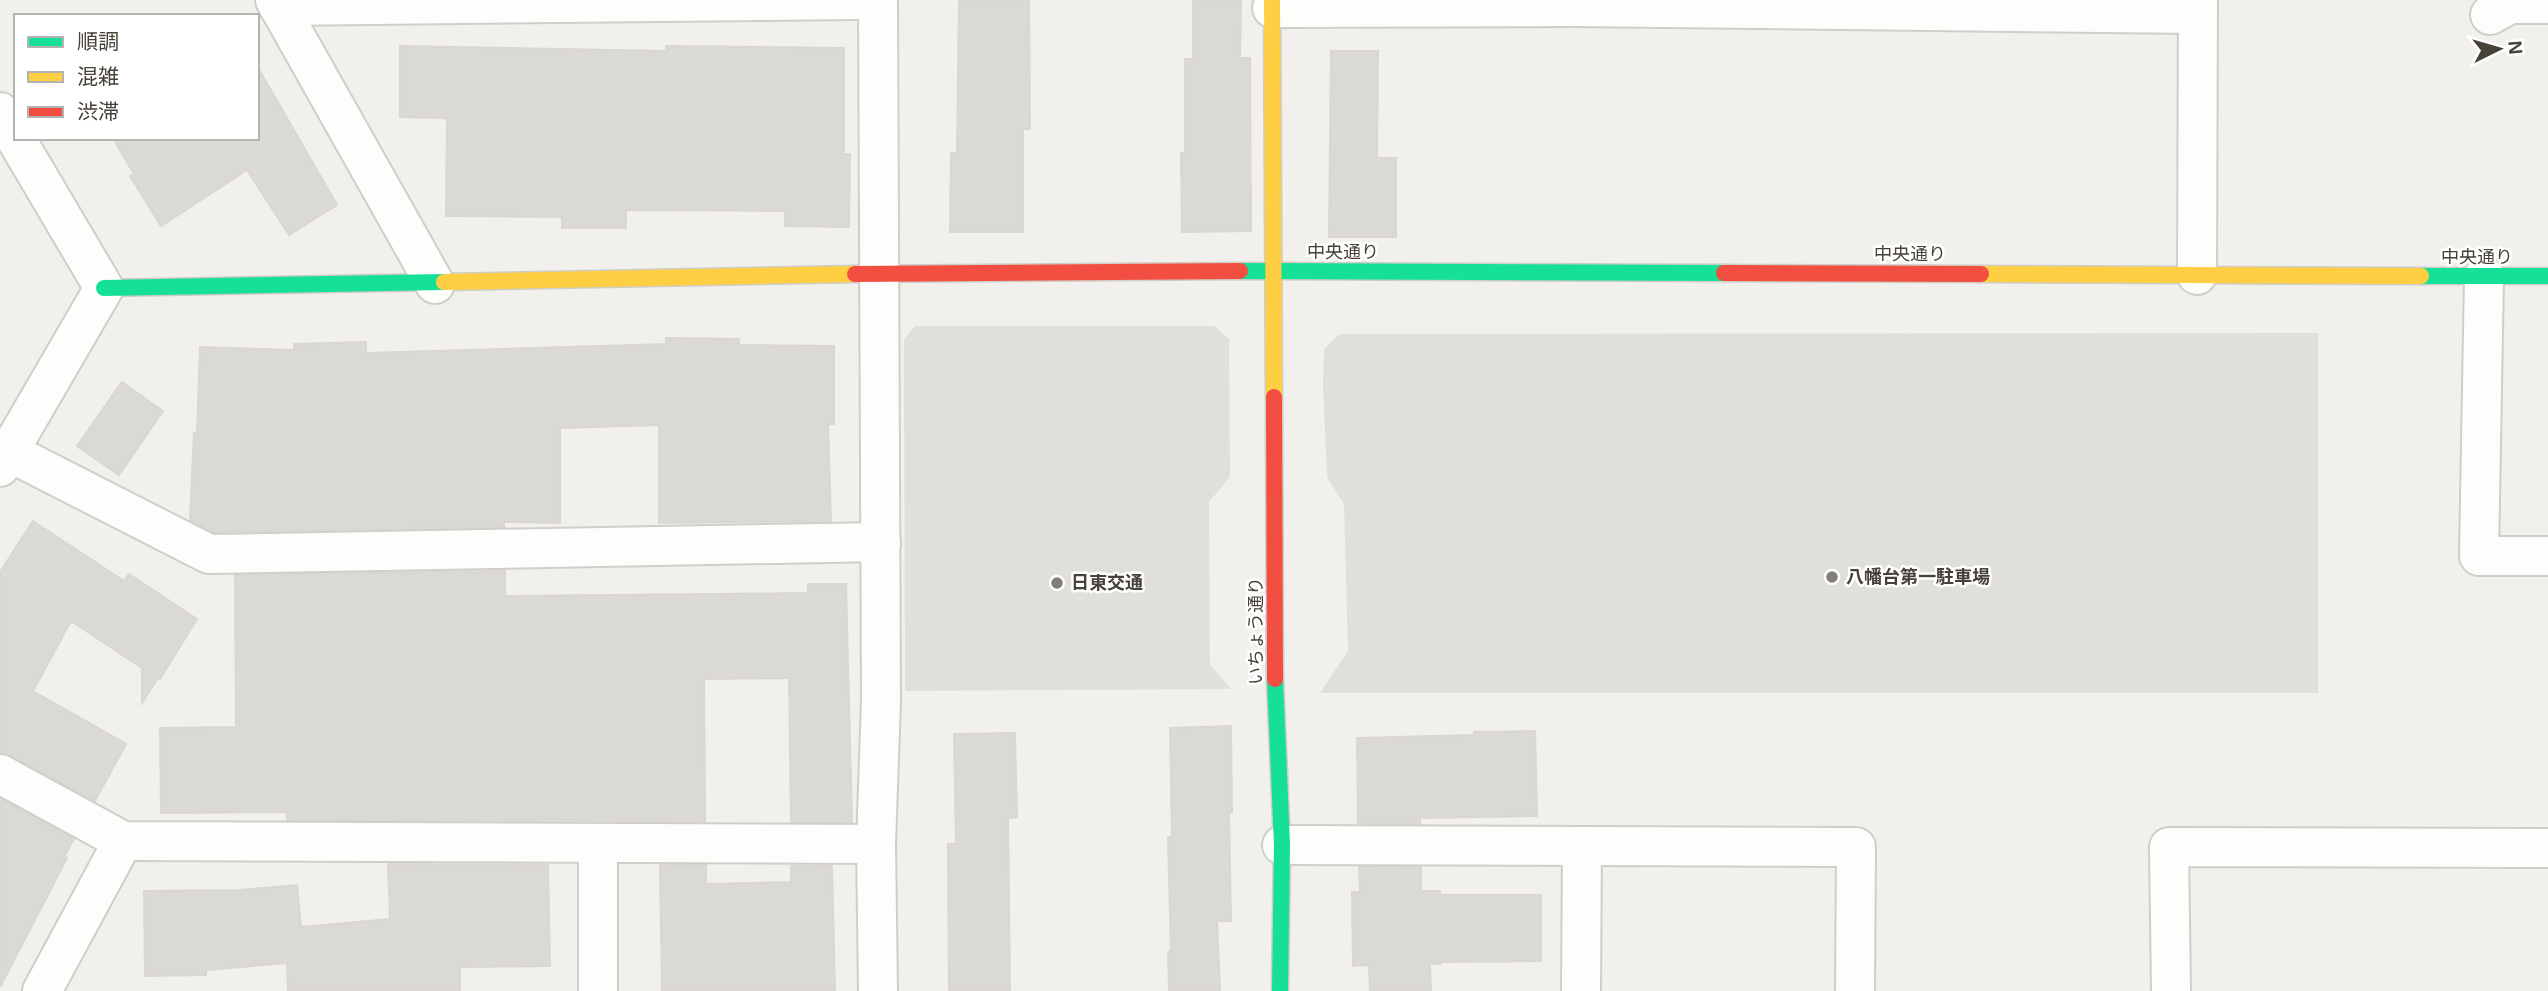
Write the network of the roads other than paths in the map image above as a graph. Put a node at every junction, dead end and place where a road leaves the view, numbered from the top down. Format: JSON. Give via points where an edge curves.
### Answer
{"nodes":[{"id":1,"x":858,"y":0,"type":"edge"},
{"id":2,"x":878,"y":0,"type":"edge"},
{"id":3,"x":277,"y":3,"type":"edge"},
{"id":4,"x":1272,"y":4,"type":"edge"},
{"id":5,"x":1572,"y":4,"type":"edge"},
{"id":6,"x":2548,"y":4,"type":"edge"},
{"id":7,"x":2504,"y":6,"type":"edge"},
{"id":8,"x":2198,"y":7,"type":"edge"},
{"id":9,"x":0,"y":112,"type":"edge"},
{"id":10,"x":14,"y":136,"type":"edge"},
{"id":11,"x":17,"y":140,"type":"edge"},
{"id":12,"x":1273,"y":271,"type":"junction"},
{"id":13,"x":880,"y":274,"type":"junction"},
{"id":14,"x":2197,"y":275,"type":"junction"},
{"id":15,"x":2484,"y":276,"type":"junction"},
{"id":16,"x":2548,"y":276,"type":"edge"},
{"id":17,"x":435,"y":284,"type":"junction"},
{"id":18,"x":104,"y":288,"type":"junction"},
{"id":19,"x":5,"y":459,"type":"edge"},
{"id":20,"x":881,"y":542,"type":"junction"},
{"id":21,"x":2548,"y":556,"type":"edge"},
{"id":22,"x":0,"y":774,"type":"edge"},
{"id":23,"x":123,"y":841,"type":"junction"},
{"id":24,"x":598,"y":844,"type":"junction"},
{"id":25,"x":876,"y":844,"type":"junction"},
{"id":26,"x":1282,"y":845,"type":"junction"},
{"id":27,"x":1582,"y":846,"type":"junction"},
{"id":28,"x":2548,"y":848,"type":"edge"},
{"id":29,"x":42,"y":991,"type":"edge"},
{"id":30,"x":598,"y":991,"type":"edge"},
{"id":31,"x":878,"y":991,"type":"edge"},
{"id":32,"x":1280,"y":991,"type":"edge"},
{"id":33,"x":1581,"y":991,"type":"edge"},
{"id":34,"x":1855,"y":991,"type":"edge"},
{"id":35,"x":2171,"y":991,"type":"edge"}],
"edges":[{"from":1,"to":3,"type":"street"},
{"from":2,"to":13,"type":"street"},
{"from":3,"to":17,"type":"street"},
{"from":4,"to":5,"type":"street"},
{"from":4,"to":12,"type":"street","name":"いちょう通り"},
{"from":5,"to":8,"type":"street"},
{"from":6,"to":7,"type":"street"},
{"from":8,"to":14,"type":"street"},
{"from":9,"to":10,"type":"street"},
{"from":11,"to":18,"type":"street"},
{"from":12,"to":13,"type":"street","name":"中央通り"},
{"from":12,"to":14,"type":"street","name":"中央通り"},
{"from":12,"to":26,"type":"street","name":"いちょう通り","via":[[1275,705]]},
{"from":13,"to":17,"type":"street","name":"中央通り"},
{"from":13,"to":20,"type":"street"},
{"from":14,"to":15,"type":"street","name":"中央通り"},
{"from":15,"to":16,"type":"street","name":"中央通り"},
{"from":15,"to":21,"type":"street","via":[[2479,556]]},
{"from":17,"to":18,"type":"street","name":"中央通り"},
{"from":18,"to":19,"type":"street"},
{"from":19,"to":20,"type":"street","via":[[209,554]]},
{"from":20,"to":25,"type":"street"},
{"from":22,"to":23,"type":"street"},
{"from":23,"to":24,"type":"street"},
{"from":23,"to":29,"type":"street"},
{"from":24,"to":25,"type":"street"},
{"from":24,"to":30,"type":"street"},
{"from":25,"to":31,"type":"street"},
{"from":26,"to":27,"type":"street"},
{"from":26,"to":32,"type":"street","name":"いちょう通り"},
{"from":27,"to":33,"type":"street"},
{"from":27,"to":34,"type":"street","via":[[1856,846]]},
{"from":28,"to":35,"type":"street","via":[[2169,847]]}]}
